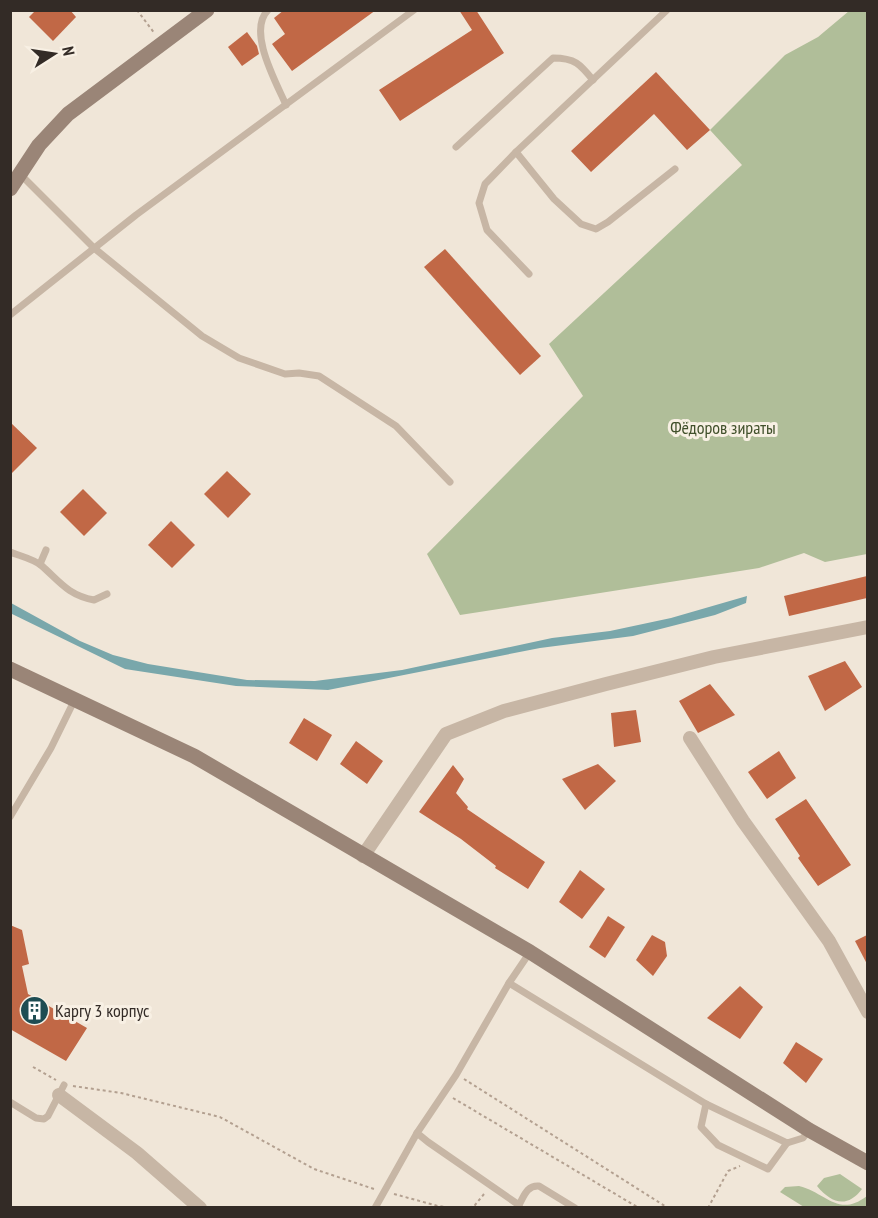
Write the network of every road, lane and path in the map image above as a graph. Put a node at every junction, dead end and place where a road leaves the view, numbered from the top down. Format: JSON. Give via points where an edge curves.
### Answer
{"nodes":[{"id":1,"x":138,"y":10,"type":"edge"},
{"id":2,"x":207,"y":10,"type":"edge"},
{"id":3,"x":268,"y":10,"type":"edge"},
{"id":4,"x":414,"y":10,"type":"edge"},
{"id":5,"x":667,"y":10,"type":"edge"},
{"id":6,"x":162,"y":43,"type":"junction"},
{"id":7,"x":593,"y":80,"type":"junction"},
{"id":8,"x":286,"y":105,"type":"junction"},
{"id":9,"x":456,"y":147,"type":"dead end"},
{"id":10,"x":516,"y":152,"type":"junction"},
{"id":11,"x":675,"y":169,"type":"dead end"},
{"id":12,"x":20,"y":174,"type":"junction"},
{"id":13,"x":10,"y":189,"type":"edge"},
{"id":14,"x":94,"y":248,"type":"junction"},
{"id":15,"x":529,"y":274,"type":"dead end"},
{"id":16,"x":10,"y":315,"type":"edge"},
{"id":17,"x":450,"y":482,"type":"dead end"},
{"id":18,"x":46,"y":550,"type":"dead end"},
{"id":19,"x":10,"y":552,"type":"edge"},
{"id":20,"x":40,"y":564,"type":"junction"},
{"id":21,"x":107,"y":594,"type":"dead end"},
{"id":22,"x":867,"y":627,"type":"edge"},
{"id":23,"x":10,"y":669,"type":"edge"},
{"id":24,"x":75,"y":699,"type":"junction"},
{"id":25,"x":690,"y":738,"type":"dead end"},
{"id":26,"x":10,"y":817,"type":"edge"},
{"id":27,"x":363,"y":856,"type":"junction"},
{"id":28,"x":530,"y":952,"type":"junction"},
{"id":29,"x":509,"y":983,"type":"junction"},
{"id":30,"x":867,"y":1012,"type":"edge"},
{"id":31,"x":33,"y":1067,"type":"dead end"},
{"id":32,"x":456,"y":1075,"type":"junction"},
{"id":33,"x":62,"y":1090,"type":"junction"},
{"id":34,"x":445,"y":1093,"type":"junction"},
{"id":35,"x":10,"y":1102,"type":"edge"},
{"id":36,"x":706,"y":1104,"type":"junction"},
{"id":37,"x":809,"y":1130,"type":"junction"},
{"id":38,"x":417,"y":1133,"type":"junction"},
{"id":39,"x":787,"y":1143,"type":"junction"},
{"id":40,"x":751,"y":1161,"type":"junction"},
{"id":41,"x":867,"y":1163,"type":"edge"},
{"id":42,"x":488,"y":1184,"type":"junction"},
{"id":43,"x":384,"y":1192,"type":"junction"},
{"id":44,"x":518,"y":1206,"type":"edge"},
{"id":45,"x":200,"y":1208,"type":"edge"},
{"id":46,"x":375,"y":1208,"type":"edge"},
{"id":47,"x":455,"y":1208,"type":"edge"},
{"id":48,"x":469,"y":1208,"type":"edge"},
{"id":49,"x":575,"y":1208,"type":"edge"},
{"id":50,"x":639,"y":1208,"type":"edge"},
{"id":51,"x":668,"y":1208,"type":"edge"},
{"id":52,"x":708,"y":1208,"type":"edge"}],
"edges":[{"from":1,"to":6,"type":"path"},
{"from":2,"to":6,"type":"street"},
{"from":3,"to":8,"type":"lane","via":[[260,24],[261,38]]},
{"from":4,"to":8,"type":"lane"},
{"from":5,"to":7,"type":"lane"},
{"from":6,"to":12,"type":"street","via":[[68,114],[39,145]]},
{"from":7,"to":9,"type":"lane","via":[[580,64],[554,58]]},
{"from":7,"to":10,"type":"lane"},
{"from":8,"to":14,"type":"lane"},
{"from":10,"to":11,"type":"lane","via":[[554,199],[581,224],[596,228]]},
{"from":10,"to":15,"type":"lane","via":[[485,184],[479,203],[487,231]]},
{"from":12,"to":13,"type":"street"},
{"from":12,"to":14,"type":"lane"},
{"from":14,"to":16,"type":"lane"},
{"from":14,"to":17,"type":"lane","via":[[202,336],[239,358],[285,374],[318,376],[396,426]]},
{"from":18,"to":20,"type":"lane"},
{"from":19,"to":20,"type":"lane"},
{"from":20,"to":21,"type":"lane","via":[[74,594],[94,600]]},
{"from":22,"to":27,"type":"street","via":[[714,657],[606,684],[504,711],[446,734]]},
{"from":23,"to":24,"type":"street"},
{"from":24,"to":26,"type":"lane"},
{"from":24,"to":27,"type":"street","via":[[194,756]]},
{"from":25,"to":30,"type":"street","via":[[743,821],[829,941]]},
{"from":27,"to":28,"type":"street"},
{"from":28,"to":29,"type":"lane"},
{"from":28,"to":37,"type":"street"},
{"from":29,"to":32,"type":"lane"},
{"from":29,"to":36,"type":"lane"},
{"from":31,"to":33,"type":"path"},
{"from":32,"to":34,"type":"lane"},
{"from":32,"to":51,"type":"path"},
{"from":33,"to":35,"type":"lane","via":[[44,1119]]},
{"from":33,"to":43,"type":"path","via":[[121,1093],[220,1117],[314,1169]]},
{"from":33,"to":45,"type":"street"},
{"from":34,"to":38,"type":"lane"},
{"from":34,"to":50,"type":"path"},
{"from":36,"to":39,"type":"lane"},
{"from":36,"to":40,"type":"lane","via":[[701,1127],[718,1146]]},
{"from":37,"to":39,"type":"lane","via":[[803,1138]]},
{"from":37,"to":41,"type":"street"},
{"from":38,"to":42,"type":"lane"},
{"from":38,"to":43,"type":"lane"},
{"from":39,"to":40,"type":"lane","via":[[768,1169]]},
{"from":40,"to":52,"type":"path","via":[[728,1171]]},
{"from":42,"to":44,"type":"lane"},
{"from":42,"to":48,"type":"path","via":[[482,1197]]},
{"from":43,"to":46,"type":"lane"},
{"from":43,"to":47,"type":"path"},
{"from":44,"to":49,"type":"lane","via":[[528,1189],[539,1186]]}]}
